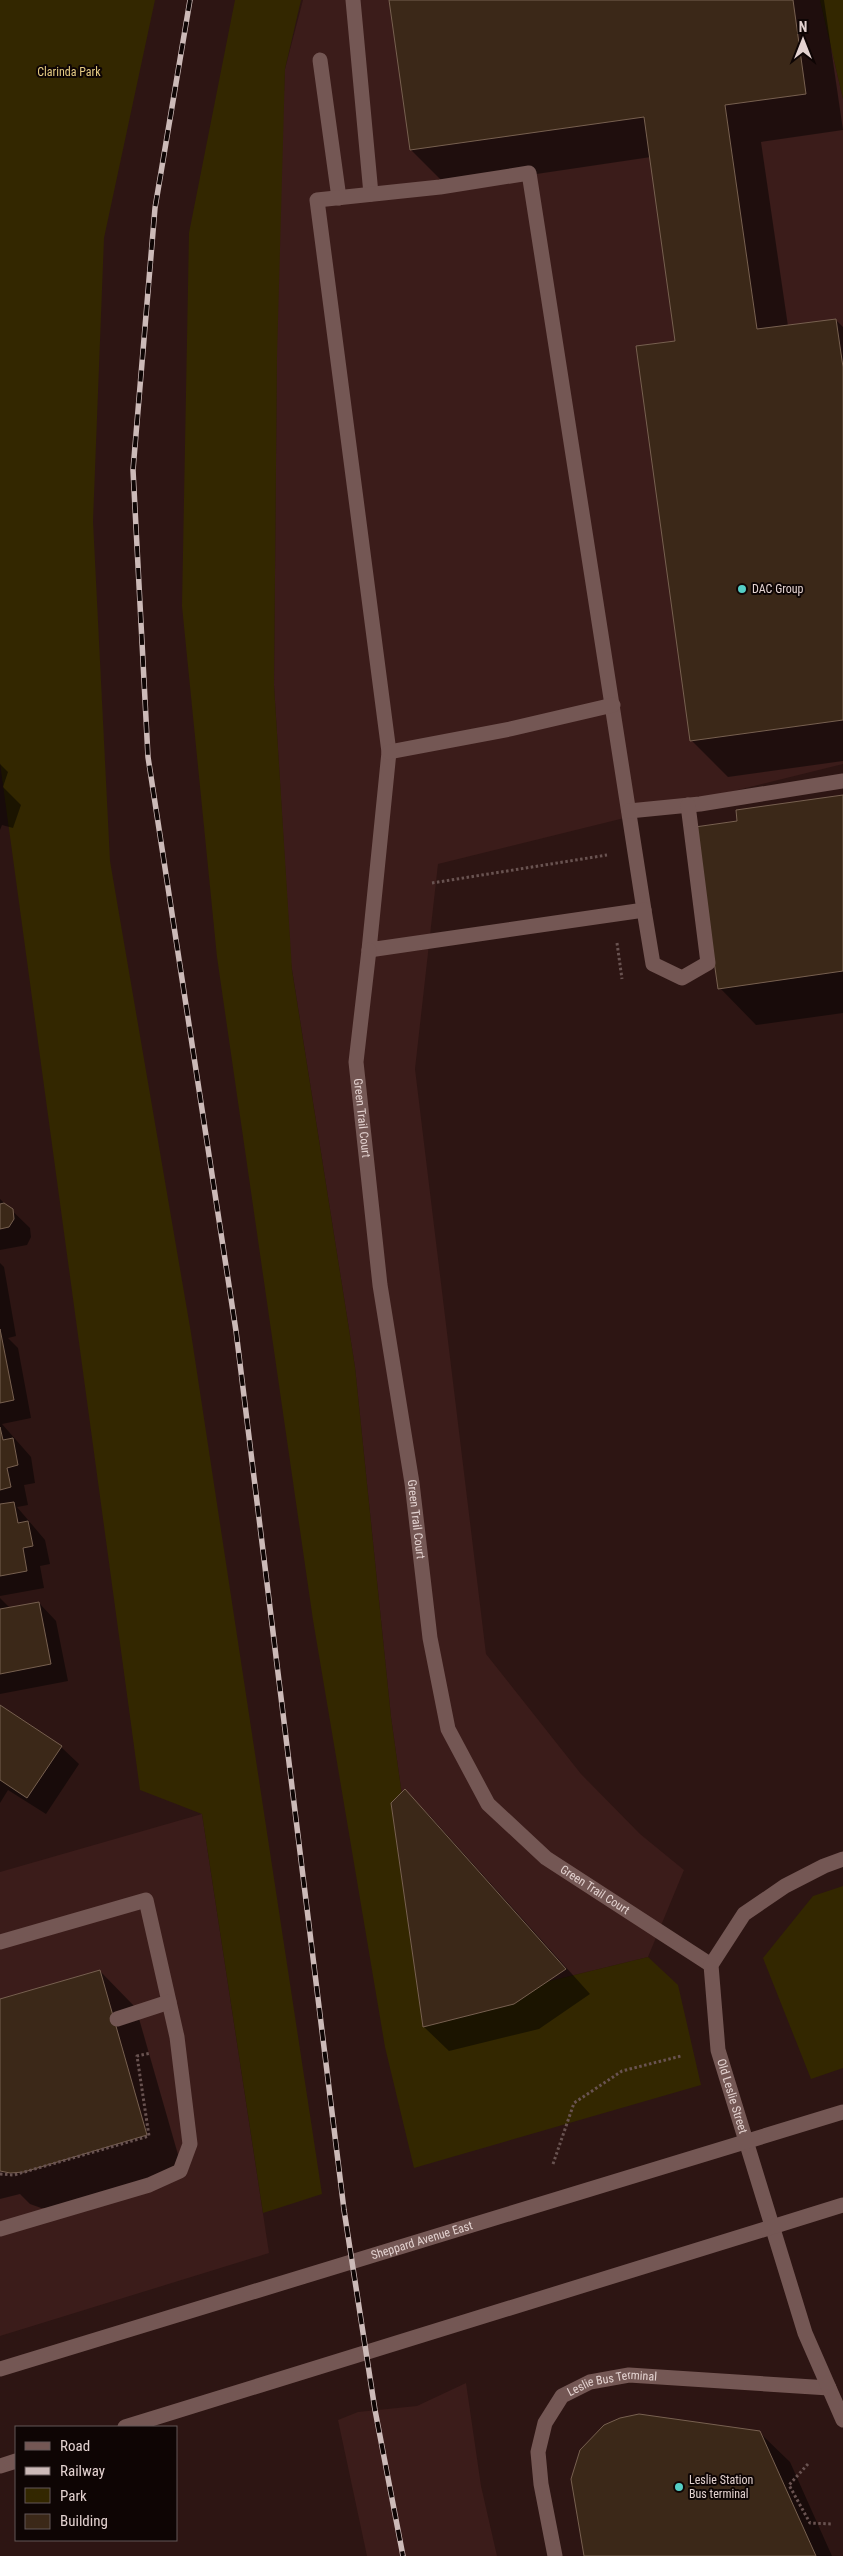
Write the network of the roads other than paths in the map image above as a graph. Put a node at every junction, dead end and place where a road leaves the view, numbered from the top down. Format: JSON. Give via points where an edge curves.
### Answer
{"nodes":[{"id":1,"x":353,"y":0,"type":"edge"},
{"id":2,"x":320,"y":60,"type":"dead end"},
{"id":3,"x":371,"y":194,"type":"junction"},
{"id":4,"x":339,"y":198,"type":"junction"},
{"id":5,"x":613,"y":705,"type":"junction"},
{"id":6,"x":389,"y":752,"type":"junction"},
{"id":7,"x":843,"y":781,"type":"edge"},
{"id":8,"x":688,"y":805,"type":"junction"},
{"id":9,"x":629,"y":811,"type":"junction"},
{"id":10,"x":644,"y":910,"type":"junction"},
{"id":11,"x":369,"y":950,"type":"junction"},
{"id":12,"x":843,"y":1859,"type":"edge"},
{"id":13,"x":0,"y":1942,"type":"edge"},
{"id":14,"x":711,"y":1965,"type":"junction"},
{"id":15,"x":169,"y":2002,"type":"junction"},
{"id":16,"x":117,"y":2018,"type":"dead end"},
{"id":17,"x":843,"y":2112,"type":"edge"},
{"id":18,"x":843,"y":2205,"type":"edge"},
{"id":19,"x":0,"y":2229,"type":"edge"},
{"id":20,"x":0,"y":2369,"type":"edge"},
{"id":21,"x":836,"y":2388,"type":"edge"},
{"id":22,"x":843,"y":2420,"type":"edge"},
{"id":23,"x":129,"y":2426,"type":"edge"},
{"id":24,"x":15,"y":2461,"type":"edge"},
{"id":25,"x":0,"y":2466,"type":"edge"},
{"id":26,"x":555,"y":2556,"type":"edge"}],
"edges":[{"from":1,"to":3,"type":"street"},
{"from":2,"to":4,"type":"street"},
{"from":3,"to":4,"type":"street"},
{"from":3,"to":5,"type":"street","via":[[529,173]]},
{"from":4,"to":6,"type":"street","name":"Green Trail Court","via":[[317,200]]},
{"from":5,"to":6,"type":"street"},
{"from":5,"to":9,"type":"street"},
{"from":6,"to":11,"type":"street","name":"Green Trail Court"},
{"from":7,"to":8,"type":"street"},
{"from":8,"to":9,"type":"street"},
{"from":8,"to":10,"type":"street","via":[[708,963],[682,978],[653,964]]},
{"from":9,"to":10,"type":"street"},
{"from":10,"to":11,"type":"street"},
{"from":11,"to":14,"type":"street","name":"Green Trail Court","via":[[356,1062],[380,1285],[412,1483],[430,1638],[448,1729],[488,1804],[546,1858]]},
{"from":12,"to":14,"type":"street","via":[[785,1886],[744,1914]]},
{"from":13,"to":15,"type":"street","via":[[146,1900]]},
{"from":14,"to":21,"type":"street","name":"Old Leslie Street","via":[[718,2050],[795,2302],[806,2333]]},
{"from":15,"to":16,"type":"street"},
{"from":15,"to":19,"type":"street","via":[[190,2144],[180,2171],[149,2185]]},
{"from":17,"to":20,"type":"street","name":"Sheppard Avenue East"},
{"from":18,"to":23,"type":"street"},
{"from":21,"to":22,"type":"street","name":"Old Leslie Street"},
{"from":21,"to":26,"type":"street","name":"Leslie Bus Terminal","via":[[629,2375],[590,2382],[562,2396],[544,2423],[538,2452]]},
{"from":24,"to":25,"type":"street"}]}
